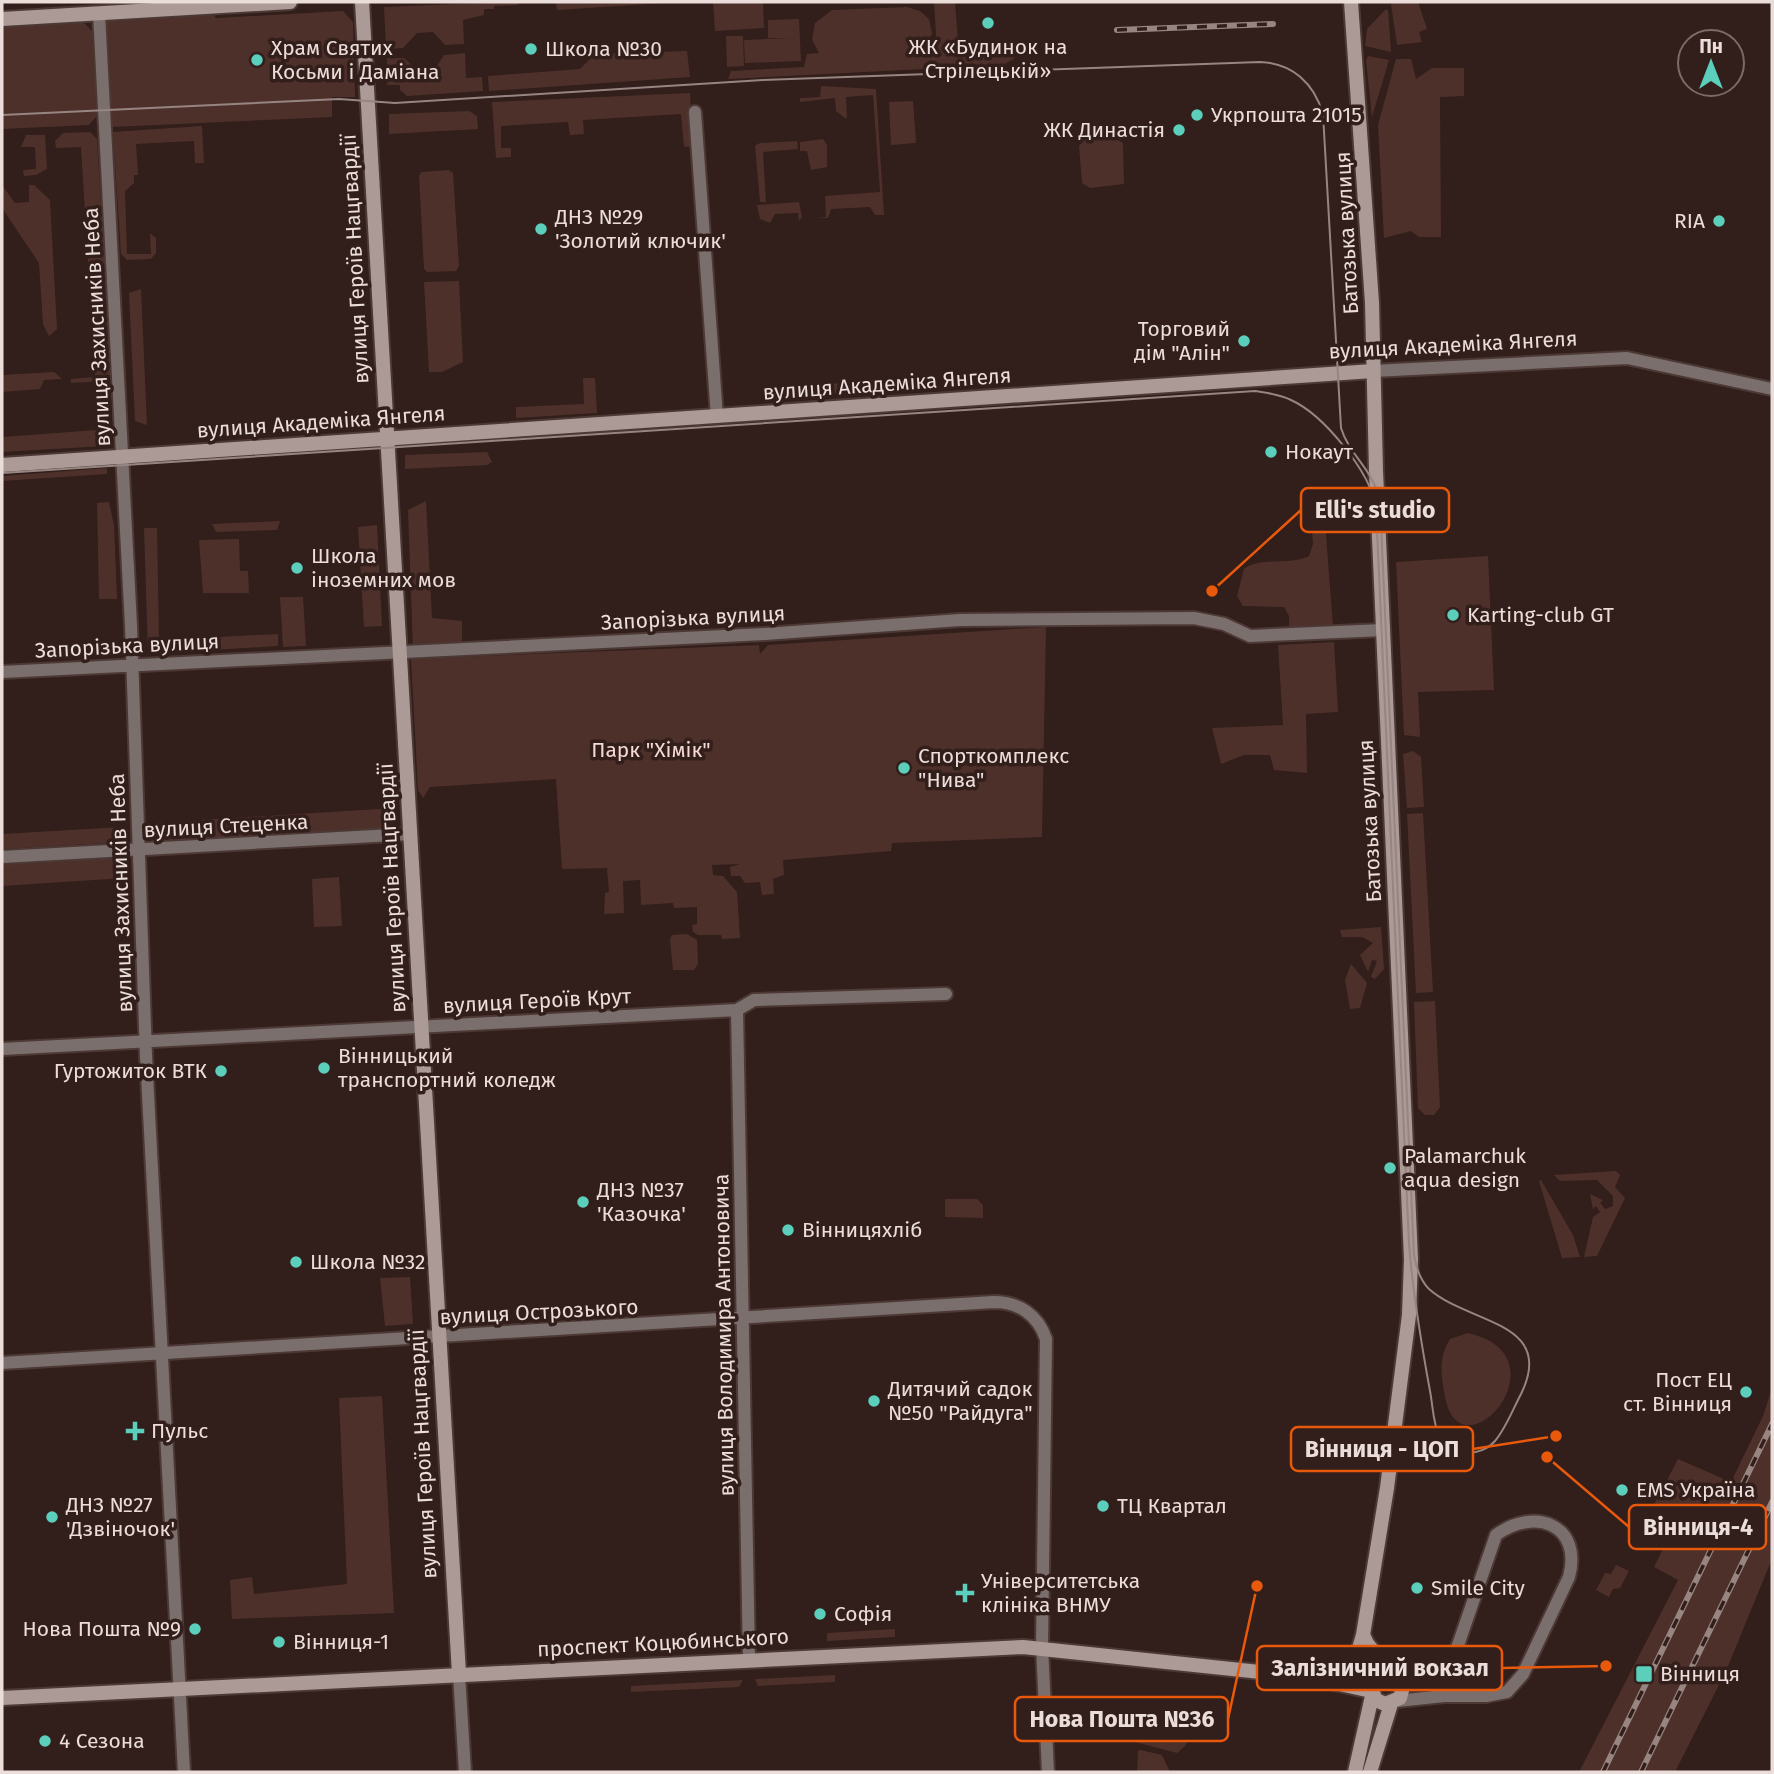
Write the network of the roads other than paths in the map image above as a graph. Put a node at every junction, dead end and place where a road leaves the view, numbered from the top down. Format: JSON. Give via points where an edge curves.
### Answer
{"nodes":[{"id":1,"x":290,"y":2,"type":"edge"},
{"id":2,"x":362,"y":2,"type":"edge"},
{"id":3,"x":1351,"y":2,"type":"edge"},
{"id":4,"x":99,"y":13,"type":"junction"},
{"id":5,"x":2,"y":19,"type":"edge"},
{"id":6,"x":695,"y":112,"type":"dead end"},
{"id":7,"x":1373,"y":371,"type":"junction"},
{"id":8,"x":1772,"y":389,"type":"edge"},
{"id":9,"x":717,"y":416,"type":"junction"},
{"id":10,"x":387,"y":439,"type":"junction"},
{"id":11,"x":123,"y":457,"type":"junction"},
{"id":12,"x":2,"y":465,"type":"edge"},
{"id":13,"x":1383,"y":630,"type":"junction"},
{"id":14,"x":399,"y":652,"type":"junction"},
{"id":15,"x":133,"y":665,"type":"junction"},
{"id":16,"x":2,"y":672,"type":"edge"},
{"id":17,"x":410,"y":834,"type":"junction"},
{"id":18,"x":139,"y":849,"type":"junction"},
{"id":19,"x":2,"y":858,"type":"edge"},
{"id":20,"x":946,"y":994,"type":"dead end"},
{"id":21,"x":737,"y":1010,"type":"junction"},
{"id":22,"x":421,"y":1027,"type":"junction"},
{"id":23,"x":145,"y":1041,"type":"junction"},
{"id":24,"x":2,"y":1049,"type":"edge"},
{"id":25,"x":743,"y":1320,"type":"junction"},
{"id":26,"x":437,"y":1338,"type":"junction"},
{"id":27,"x":161,"y":1355,"type":"junction"},
{"id":28,"x":2,"y":1363,"type":"edge"},
{"id":29,"x":1363,"y":1635,"type":"junction"},
{"id":30,"x":1042,"y":1647,"type":"junction"},
{"id":31,"x":749,"y":1660,"type":"junction"},
{"id":32,"x":1354,"y":1665,"type":"junction"},
{"id":33,"x":1393,"y":1672,"type":"junction"},
{"id":34,"x":458,"y":1674,"type":"junction"},
{"id":35,"x":1324,"y":1679,"type":"junction"},
{"id":36,"x":178,"y":1688,"type":"junction"},
{"id":37,"x":1371,"y":1691,"type":"junction"},
{"id":38,"x":2,"y":1698,"type":"edge"},
{"id":39,"x":1394,"y":1702,"type":"junction"},
{"id":40,"x":1366,"y":1717,"type":"junction"},
{"id":41,"x":465,"y":1770,"type":"edge"},
{"id":42,"x":184,"y":1772,"type":"edge"},
{"id":43,"x":1048,"y":1772,"type":"edge"},
{"id":44,"x":1355,"y":1772,"type":"edge"},
{"id":45,"x":1370,"y":1772,"type":"edge"}],
"edges":[{"from":1,"to":4,"type":"main road"},
{"from":2,"to":10,"type":"main road","name":"вулиця Героїв Нацгвардії"},
{"from":3,"to":7,"type":"main road","name":"Батозька вулиця","via":[[1368,222]]},
{"from":4,"to":5,"type":"main road"},
{"from":4,"to":11,"type":"street","name":"вулиця Захисників Неба"},
{"from":6,"to":9,"type":"street"},
{"from":7,"to":8,"type":"street","name":"вулиця Академіка Янгеля","via":[[1627,358]]},
{"from":7,"to":9,"type":"main road","name":"вулиця Академіка Янгеля"},
{"from":7,"to":13,"type":"main road","name":"Батозька вулиця"},
{"from":9,"to":10,"type":"main road","name":"вулиця Академіка Янгеля"},
{"from":10,"to":11,"type":"main road","name":"вулиця Академіка Янгеля"},
{"from":10,"to":14,"type":"main road","name":"вулиця Героїв Нацгвардії"},
{"from":11,"to":12,"type":"main road","name":"вулиця Академіка Янгеля"},
{"from":11,"to":15,"type":"street","name":"вулиця Захисників Неба"},
{"from":13,"to":14,"type":"street","name":"Запорізька вулиця","via":[[1250,636],[1194,618],[1072,617]]},
{"from":13,"to":29,"type":"main road","name":"Батозька вулиця","via":[[1411,1267],[1387,1488]]},
{"from":14,"to":15,"type":"street","name":"Запорізька вулиця"},
{"from":14,"to":17,"type":"main road","name":"вулиця Героїв Нацгвардії"},
{"from":15,"to":16,"type":"street","name":"Запорізька вулиця"},
{"from":15,"to":18,"type":"street","name":"вулиця Захисників Неба"},
{"from":17,"to":18,"type":"street","name":"вулиця Стеценка"},
{"from":17,"to":22,"type":"main road","name":"вулиця Героїв Нацгвардії"},
{"from":18,"to":19,"type":"street","name":"вулиця Стеценка"},
{"from":18,"to":23,"type":"street","name":"вулиця Захисників Неба"},
{"from":20,"to":21,"type":"street","name":"вулиця Героїв Крут","via":[[754,1000]]},
{"from":21,"to":22,"type":"street","name":"вулиця Героїв Крут"},
{"from":21,"to":25,"type":"street","name":"вулиця Володимира Антоновича"},
{"from":22,"to":23,"type":"street","name":"вулиця Героїв Крут"},
{"from":22,"to":26,"type":"main road","name":"вулиця Героїв Нацгвардії"},
{"from":23,"to":24,"type":"street","name":"вулиця Героїв Крут"},
{"from":23,"to":27,"type":"street","name":"вулиця Захисників Неба"},
{"from":25,"to":26,"type":"street","name":"вулиця Острозького"},
{"from":25,"to":30,"type":"street","name":"вулиця Острозького","via":[[1004,1302],[1027,1311],[1042,1327],[1046,1339]]},
{"from":25,"to":31,"type":"street","name":"вулиця Володимира Антоновича"},
{"from":26,"to":27,"type":"street","name":"вулиця Острозького"},
{"from":26,"to":34,"type":"main road","name":"вулиця Героїв Нацгвардії"},
{"from":27,"to":28,"type":"street","name":"вулиця Острозького"},
{"from":27,"to":36,"type":"street","name":"вулиця Захисників Неба"},
{"from":29,"to":32,"type":"main road","name":"Батозька вулиця"},
{"from":29,"to":33,"type":"main road","via":[[1373,1655]]},
{"from":30,"to":31,"type":"main road","name":"проспект Коцюбинського"},
{"from":30,"to":35,"type":"main road","name":"проспект Коцюбинського"},
{"from":30,"to":43,"type":"street","name":"вулиця Острозького"},
{"from":31,"to":34,"type":"main road","name":"проспект Коцюбинського"},
{"from":32,"to":33,"type":"main road"},
{"from":32,"to":35,"type":"main road"},
{"from":32,"to":37,"type":"main road","via":[[1357,1676]]},
{"from":33,"to":37,"type":"main road","via":[[1378,1673]]},
{"from":33,"to":39,"type":"main road","via":[[1404,1688]]},
{"from":33,"to":39,"type":"street","via":[[1441,1663],[1456,1651],[1496,1535],[1512,1523],[1541,1521],[1560,1531],[1570,1544],[1573,1562],[1569,1577],[1523,1674],[1507,1692]]},
{"from":34,"to":36,"type":"main road","name":"проспект Коцюбинського"},
{"from":34,"to":41,"type":"street","name":"вулиця Героїв Нацгвардії"},
{"from":35,"to":37,"type":"main road","name":"проспект Коцюбинського"},
{"from":35,"to":40,"type":"main road","via":[[1348,1690]]},
{"from":36,"to":38,"type":"main road","name":"проспект Коцюбинського"},
{"from":36,"to":42,"type":"street","name":"вулиця Захисників Неба"},
{"from":37,"to":39,"type":"main road","via":[[1380,1703]]},
{"from":37,"to":40,"type":"main road"},
{"from":39,"to":45,"type":"main road"},
{"from":40,"to":44,"type":"main road"}]}
